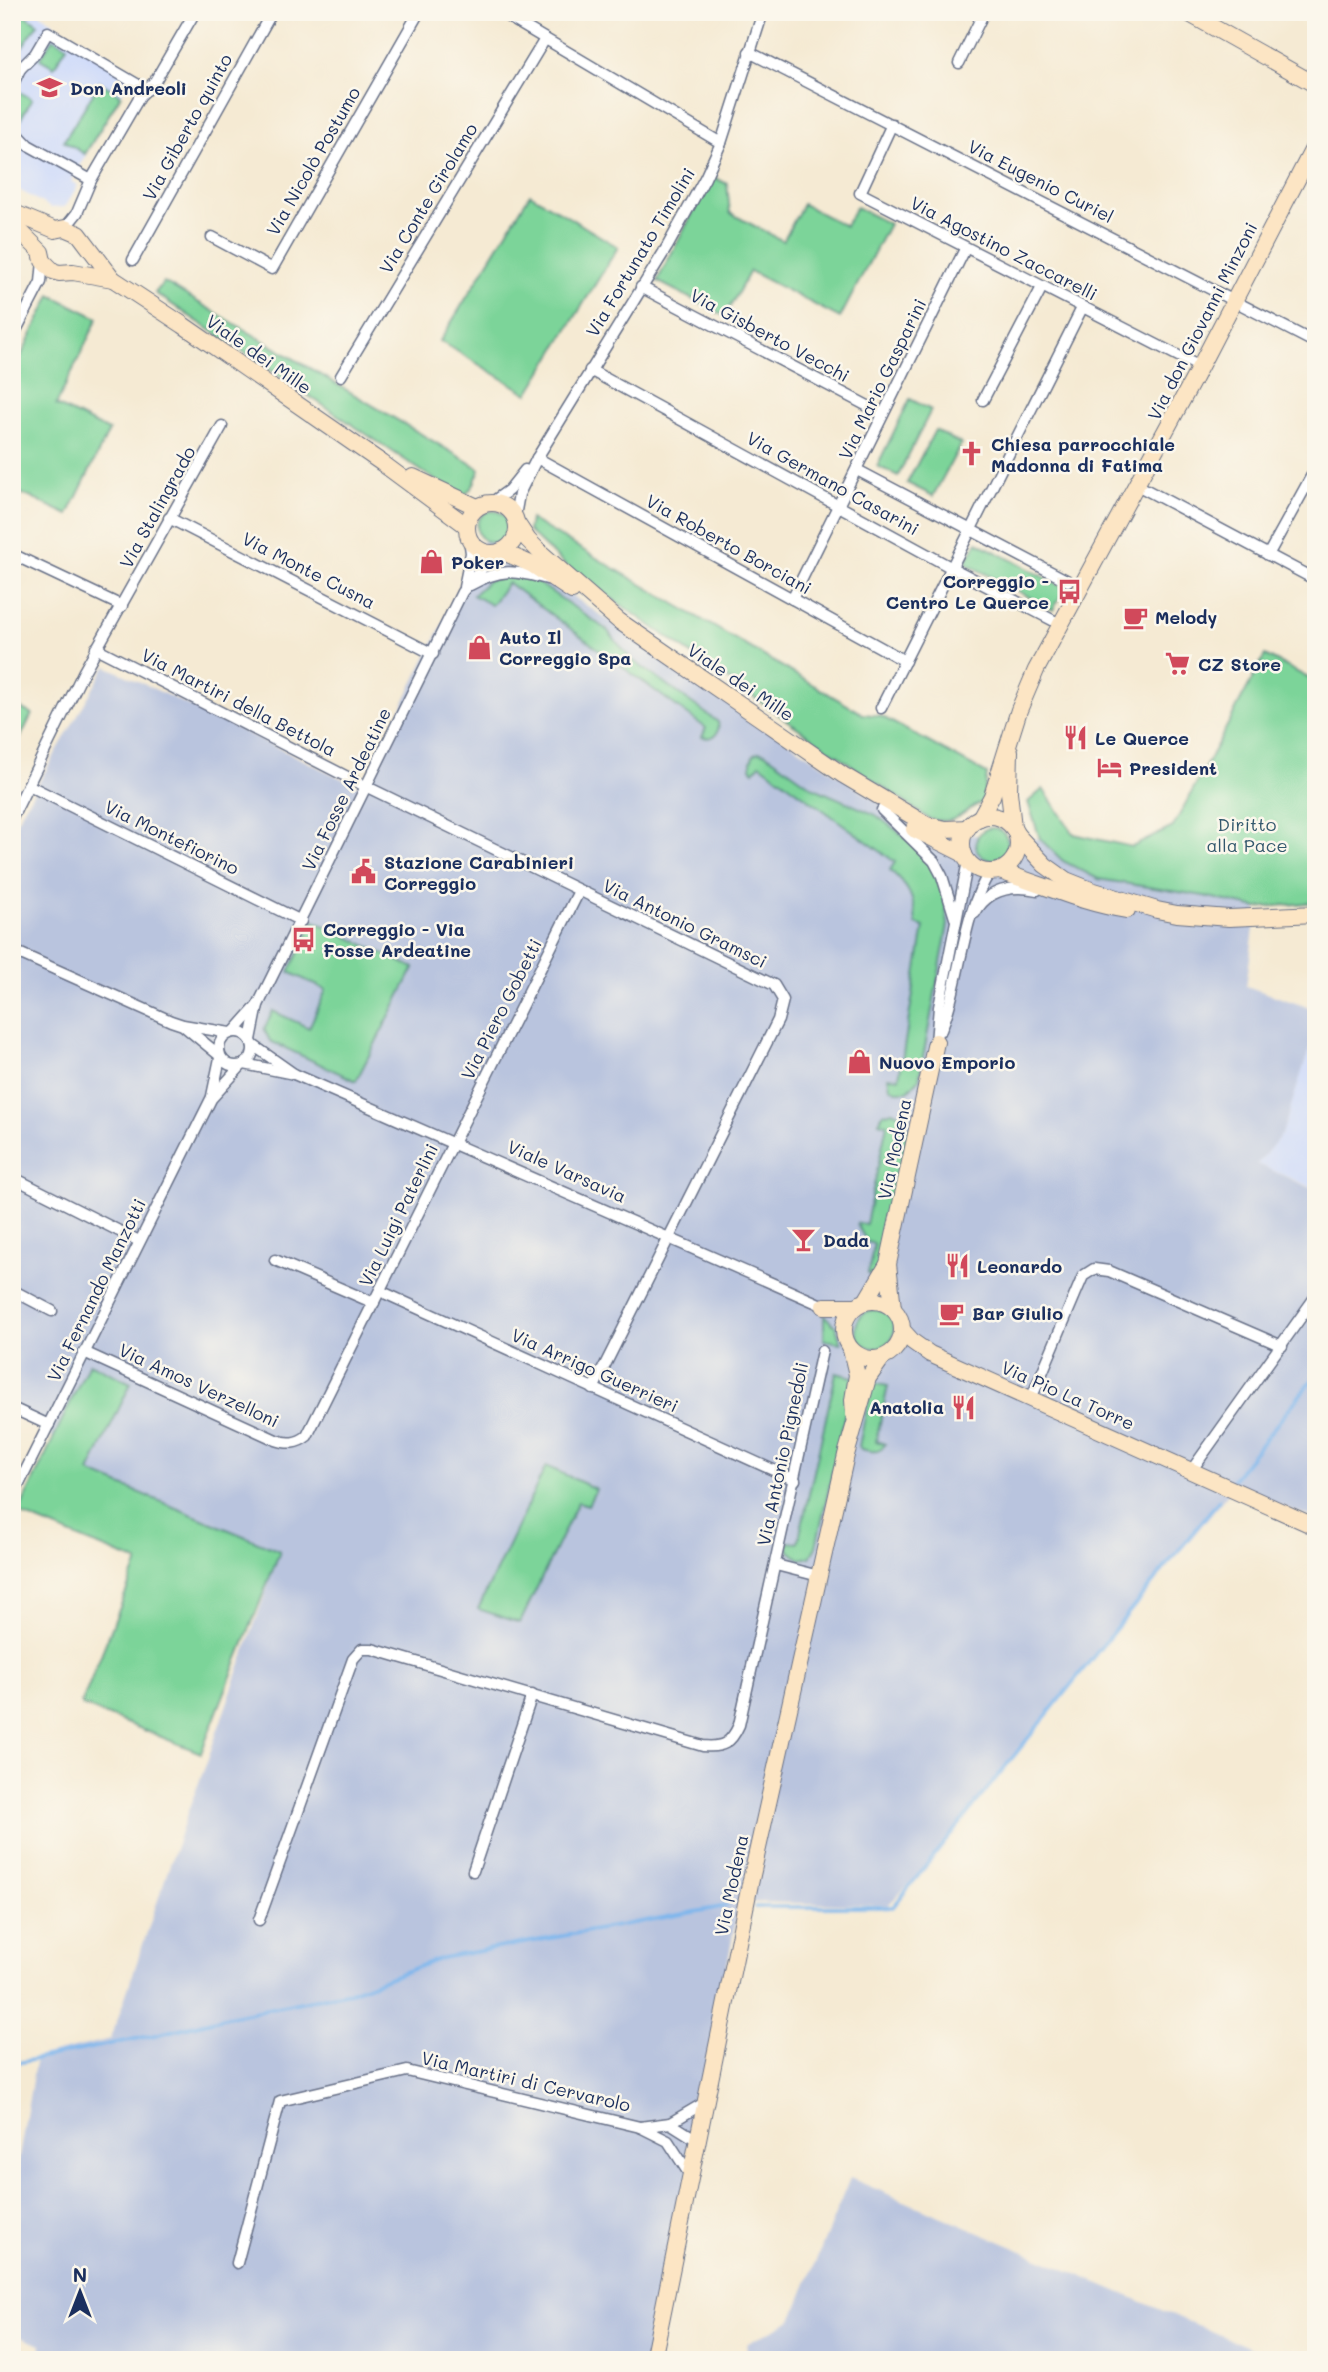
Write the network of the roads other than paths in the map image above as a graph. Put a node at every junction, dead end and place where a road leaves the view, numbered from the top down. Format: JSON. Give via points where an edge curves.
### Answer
{"nodes":[{"id":1,"x":195,"y":12,"type":"edge"},
{"id":2,"x":272,"y":12,"type":"edge"},
{"id":3,"x":419,"y":12,"type":"edge"},
{"id":4,"x":500,"y":12,"type":"edge"},
{"id":5,"x":763,"y":12,"type":"edge"},
{"id":6,"x":984,"y":12,"type":"edge"},
{"id":7,"x":1186,"y":12,"type":"edge"},
{"id":8,"x":545,"y":39,"type":"junction"},
{"id":9,"x":749,"y":52,"type":"junction"},
{"id":10,"x":959,"y":62,"type":"dead end"},
{"id":11,"x":16,"y":66,"type":"edge"},
{"id":12,"x":1316,"y":85,"type":"edge"},
{"id":13,"x":12,"y":86,"type":"edge"},
{"id":14,"x":147,"y":90,"type":"junction"},
{"id":15,"x":892,"y":124,"type":"junction"},
{"id":16,"x":12,"y":128,"type":"edge"},
{"id":17,"x":721,"y":143,"type":"junction"},
{"id":18,"x":1316,"y":143,"type":"edge"},
{"id":19,"x":91,"y":180,"type":"junction"},
{"id":20,"x":12,"y":212,"type":"edge"},
{"id":21,"x":12,"y":223,"type":"edge"},
{"id":22,"x":60,"y":229,"type":"junction"},
{"id":23,"x":212,"y":237,"type":"dead end"},
{"id":24,"x":86,"y":246,"type":"junction"},
{"id":25,"x":965,"y":249,"type":"junction"},
{"id":26,"x":42,"y":256,"type":"junction"},
{"id":27,"x":133,"y":260,"type":"dead end"},
{"id":28,"x":66,"y":272,"type":"junction"},
{"id":29,"x":113,"y":279,"type":"junction"},
{"id":30,"x":641,"y":287,"type":"junction"},
{"id":31,"x":1041,"y":287,"type":"junction"},
{"id":32,"x":35,"y":296,"type":"junction"},
{"id":33,"x":1235,"y":300,"type":"junction"},
{"id":34,"x":1082,"y":308,"type":"junction"},
{"id":35,"x":12,"y":338,"type":"edge"},
{"id":36,"x":1316,"y":342,"type":"edge"},
{"id":37,"x":1200,"y":367,"type":"junction"},
{"id":38,"x":590,"y":370,"type":"junction"},
{"id":39,"x":341,"y":376,"type":"dead end"},
{"id":40,"x":983,"y":400,"type":"dead end"},
{"id":41,"x":883,"y":414,"type":"junction"},
{"id":42,"x":222,"y":426,"type":"dead end"},
{"id":43,"x":537,"y":458,"type":"junction"},
{"id":44,"x":382,"y":463,"type":"junction"},
{"id":45,"x":1316,"y":468,"type":"edge"},
{"id":46,"x":857,"y":470,"type":"junction"},
{"id":47,"x":1137,"y":485,"type":"junction"},
{"id":48,"x":484,"y":505,"type":"junction"},
{"id":49,"x":840,"y":506,"type":"junction"},
{"id":50,"x":169,"y":518,"type":"junction"},
{"id":51,"x":516,"y":521,"type":"junction"},
{"id":52,"x":972,"y":530,"type":"junction"},
{"id":53,"x":468,"y":532,"type":"junction"},
{"id":54,"x":498,"y":552,"type":"junction"},
{"id":55,"x":12,"y":554,"type":"edge"},
{"id":56,"x":1268,"y":555,"type":"junction"},
{"id":57,"x":952,"y":568,"type":"junction"},
{"id":58,"x":1316,"y":580,"type":"edge"},
{"id":59,"x":558,"y":581,"type":"junction"},
{"id":60,"x":1068,"y":581,"type":"dead end"},
{"id":61,"x":464,"y":588,"type":"junction"},
{"id":62,"x":792,"y":599,"type":"junction"},
{"id":63,"x":122,"y":606,"type":"junction"},
{"id":64,"x":619,"y":621,"type":"junction"},
{"id":65,"x":1060,"y":624,"type":"junction"},
{"id":66,"x":96,"y":648,"type":"junction"},
{"id":67,"x":432,"y":654,"type":"junction"},
{"id":68,"x":905,"y":661,"type":"junction"},
{"id":69,"x":881,"y":708,"type":"dead end"},
{"id":70,"x":1010,"y":741,"type":"junction"},
{"id":71,"x":842,"y":775,"type":"junction"},
{"id":72,"x":28,"y":785,"type":"junction"},
{"id":73,"x":366,"y":786,"type":"junction"},
{"id":74,"x":882,"y":810,"type":"junction"},
{"id":75,"x":12,"y":818,"type":"edge"},
{"id":76,"x":974,"y":823,"type":"junction"},
{"id":77,"x":1015,"y":831,"type":"junction"},
{"id":78,"x":966,"y":858,"type":"junction"},
{"id":79,"x":995,"y":872,"type":"junction"},
{"id":80,"x":579,"y":891,"type":"junction"},
{"id":81,"x":1080,"y":900,"type":"junction"},
{"id":82,"x":1157,"y":911,"type":"junction"},
{"id":83,"x":1316,"y":914,"type":"edge"},
{"id":84,"x":955,"y":920,"type":"junction"},
{"id":85,"x":301,"y":921,"type":"junction"},
{"id":86,"x":971,"y":922,"type":"junction"},
{"id":87,"x":12,"y":950,"type":"edge"},
{"id":88,"x":258,"y":1005,"type":"junction"},
{"id":89,"x":183,"y":1025,"type":"junction"},
{"id":90,"x":232,"y":1032,"type":"junction"},
{"id":91,"x":936,"y":1042,"type":"junction"},
{"id":92,"x":252,"y":1043,"type":"junction"},
{"id":93,"x":219,"y":1056,"type":"junction"},
{"id":94,"x":243,"y":1065,"type":"junction"},
{"id":95,"x":294,"y":1074,"type":"junction"},
{"id":96,"x":211,"y":1099,"type":"junction"},
{"id":97,"x":454,"y":1142,"type":"junction"},
{"id":98,"x":12,"y":1177,"type":"edge"},
{"id":99,"x":667,"y":1237,"type":"junction"},
{"id":100,"x":139,"y":1241,"type":"junction"},
{"id":101,"x":275,"y":1260,"type":"dead end"},
{"id":102,"x":888,"y":1264,"type":"junction"},
{"id":103,"x":12,"y":1290,"type":"edge"},
{"id":104,"x":380,"y":1291,"type":"junction"},
{"id":105,"x":1316,"y":1296,"type":"edge"},
{"id":106,"x":374,"y":1303,"type":"junction"},
{"id":107,"x":861,"y":1304,"type":"junction"},
{"id":108,"x":824,"y":1306,"type":"junction"},
{"id":109,"x":892,"y":1308,"type":"junction"},
{"id":110,"x":52,"y":1311,"type":"dead end"},
{"id":111,"x":844,"y":1328,"type":"junction"},
{"id":112,"x":902,"y":1330,"type":"junction"},
{"id":113,"x":1282,"y":1346,"type":"junction"},
{"id":114,"x":851,"y":1350,"type":"junction"},
{"id":115,"x":822,"y":1351,"type":"dead end"},
{"id":116,"x":84,"y":1352,"type":"junction"},
{"id":117,"x":930,"y":1354,"type":"junction"},
{"id":118,"x":886,"y":1356,"type":"junction"},
{"id":119,"x":593,"y":1389,"type":"junction"},
{"id":120,"x":1031,"y":1399,"type":"junction"},
{"id":121,"x":12,"y":1408,"type":"edge"},
{"id":122,"x":855,"y":1421,"type":"junction"},
{"id":123,"x":49,"y":1425,"type":"junction"},
{"id":124,"x":301,"y":1441,"type":"joint"},
{"id":125,"x":1191,"y":1471,"type":"junction"},
{"id":126,"x":795,"y":1480,"type":"junction"},
{"id":127,"x":12,"y":1498,"type":"edge"},
{"id":128,"x":1316,"y":1527,"type":"edge"},
{"id":129,"x":776,"y":1565,"type":"junction"},
{"id":130,"x":819,"y":1576,"type":"junction"},
{"id":131,"x":532,"y":1695,"type":"junction"},
{"id":132,"x":473,"y":1871,"type":"dead end"},
{"id":133,"x":259,"y":1920,"type":"dead end"},
{"id":134,"x":705,"y":2103,"type":"junction"},
{"id":135,"x":670,"y":2123,"type":"junction"},
{"id":136,"x":640,"y":2127,"type":"junction"},
{"id":137,"x":697,"y":2140,"type":"junction"},
{"id":138,"x":668,"y":2141,"type":"junction"},
{"id":139,"x":690,"y":2175,"type":"junction"},
{"id":140,"x":237,"y":2263,"type":"dead end"},
{"id":141,"x":653,"y":2360,"type":"edge"}],
"edges":[{"from":1,"to":14,"type":"street"},
{"from":2,"to":27,"type":"street","name":"Via Giberto quinto"},
{"from":3,"to":23,"type":"street","name":"Via Nicolò Postumo","via":[[272,269]]},
{"from":4,"to":8,"type":"street"},
{"from":5,"to":9,"type":"street","name":"Via Fortunato Timolini"},
{"from":6,"to":10,"type":"street"},
{"from":7,"to":12,"type":"street"},
{"from":8,"to":17,"type":"street"},
{"from":8,"to":39,"type":"street","name":"Via Conte Girolamo"},
{"from":9,"to":15,"type":"street","name":"Via Eugenio Curiel"},
{"from":9,"to":17,"type":"street","name":"Via Fortunato Timolini"},
{"from":11,"to":13,"type":"street"},
{"from":11,"to":14,"type":"street","via":[[35,54],[48,32]]},
{"from":14,"to":19,"type":"street"},
{"from":15,"to":25,"type":"street","name":"Via Agostino Zaccarelli","via":[[860,193]]},
{"from":15,"to":33,"type":"street","name":"Via Eugenio Curiel"},
{"from":16,"to":19,"type":"street","via":[[28,145]]},
{"from":17,"to":30,"type":"street","name":"Via Fortunato Timolini","via":[[687,213]]},
{"from":18,"to":33,"type":"street","name":"Via don Giovanni Minzoni"},
{"from":19,"to":22,"type":"street","via":[[77,213]]},
{"from":20,"to":22,"type":"street","name":"Viale dei Mille"},
{"from":21,"to":26,"type":"street","name":"Viale dei Mille"},
{"from":22,"to":24,"type":"street","name":"Viale dei Mille","via":[[79,234]]},
{"from":22,"to":26,"type":"street","via":[[44,238]]},
{"from":24,"to":28,"type":"street","via":[[84,261]]},
{"from":24,"to":29,"type":"street","name":"Viale dei Mille"},
{"from":25,"to":31,"type":"street","name":"Via Agostino Zaccarelli"},
{"from":25,"to":41,"type":"street","name":"Via Mario Gasparini"},
{"from":26,"to":28,"type":"street","name":"Viale dei Mille","via":[[53,271]]},
{"from":26,"to":32,"type":"street"},
{"from":28,"to":29,"type":"street","name":"Viale dei Mille"},
{"from":28,"to":32,"type":"street"},
{"from":29,"to":44,"type":"street","name":"Viale dei Mille"},
{"from":30,"to":38,"type":"street","name":"Via Fortunato Timolini"},
{"from":30,"to":41,"type":"street","name":"Via Gisberto Vecchi"},
{"from":31,"to":34,"type":"street","name":"Via Agostino Zaccarelli"},
{"from":31,"to":40,"type":"street"},
{"from":32,"to":35,"type":"street"},
{"from":33,"to":36,"type":"street","name":"Via Eugenio Curiel"},
{"from":33,"to":37,"type":"street","name":"Via don Giovanni Minzoni"},
{"from":34,"to":37,"type":"street","name":"Via Agostino Zaccarelli"},
{"from":34,"to":52,"type":"street"},
{"from":37,"to":47,"type":"street","name":"Via don Giovanni Minzoni"},
{"from":38,"to":43,"type":"street","name":"Via Fortunato Timolini"},
{"from":38,"to":49,"type":"street","name":"Via Germano Casarini"},
{"from":41,"to":46,"type":"street","name":"Via Mario Gasparini"},
{"from":42,"to":50,"type":"street","name":"Via Stalingrado"},
{"from":43,"to":48,"type":"street","name":"Via Fortunato Timolini","via":[[509,490]]},
{"from":43,"to":51,"type":"street","name":"Via Fortunato Timolini","via":[[519,494]]},
{"from":43,"to":62,"type":"street","name":"Via Roberto Borciani"},
{"from":44,"to":48,"type":"street","name":"Viale dei Mille"},
{"from":44,"to":53,"type":"street","name":"Viale dei Mille"},
{"from":45,"to":56,"type":"street"},
{"from":46,"to":49,"type":"street","name":"Via Mario Gasparini"},
{"from":46,"to":52,"type":"street"},
{"from":47,"to":56,"type":"street"},
{"from":47,"to":65,"type":"street","name":"Via don Giovanni Minzoni"},
{"from":48,"to":51,"type":"street","name":"Viale dei Mille","via":[[505,506]]},
{"from":48,"to":53,"type":"street","via":[[472,512]]},
{"from":49,"to":57,"type":"street","name":"Via Germano Casarini"},
{"from":49,"to":62,"type":"street","name":"Via Mario Gasparini"},
{"from":50,"to":63,"type":"street","name":"Via Stalingrado"},
{"from":50,"to":67,"type":"street","name":"Via Monte Cusna"},
{"from":51,"to":54,"type":"street","via":[[514,541]]},
{"from":51,"to":64,"type":"street","name":"Viale dei Mille","via":[[541,553]]},
{"from":52,"to":57,"type":"street"},
{"from":52,"to":60,"type":"street"},
{"from":53,"to":54,"type":"street","name":"Viale dei Mille","via":[[480,550]]},
{"from":53,"to":61,"type":"street","name":"Via Fosse Ardeatine","via":[[471,553]]},
{"from":54,"to":59,"type":"street","name":"Viale dei Mille","via":[[514,555]]},
{"from":54,"to":61,"type":"street","name":"Via Fosse Ardeatine"},
{"from":55,"to":63,"type":"street"},
{"from":56,"to":58,"type":"street"},
{"from":57,"to":65,"type":"street","name":"Via Germano Casarini"},
{"from":57,"to":68,"type":"street"},
{"from":59,"to":61,"type":"street","via":[[522,571],[502,571]]},
{"from":59,"to":64,"type":"street","name":"Viale dei Mille"},
{"from":61,"to":67,"type":"street","name":"Via Fosse Ardeatine"},
{"from":62,"to":68,"type":"street","name":"Via Roberto Borciani"},
{"from":63,"to":66,"type":"street","name":"Via Stalingrado"},
{"from":64,"to":71,"type":"street","name":"Viale dei Mille"},
{"from":65,"to":70,"type":"street","name":"Via don Giovanni Minzoni","via":[[1036,670]]},
{"from":66,"to":72,"type":"street","name":"Via Stalingrado"},
{"from":66,"to":73,"type":"street","name":"Via Martiri della Bettola"},
{"from":67,"to":73,"type":"street","name":"Via Fosse Ardeatine"},
{"from":68,"to":69,"type":"street"},
{"from":70,"to":76,"type":"street","name":"Via don Giovanni Minzoni","via":[[992,796]]},
{"from":70,"to":77,"type":"street","name":"Via don Giovanni Minzoni","via":[[1009,792]]},
{"from":71,"to":74,"type":"street","name":"Viale dei Mille"},
{"from":71,"to":76,"type":"street","name":"Viale dei Mille","via":[[927,825],[946,829]]},
{"from":72,"to":75,"type":"street","name":"Via Stalingrado"},
{"from":72,"to":85,"type":"street","name":"Via Montefiorino"},
{"from":73,"to":80,"type":"street","name":"Via Antonio Gramsci"},
{"from":73,"to":85,"type":"street","name":"Via Fosse Ardeatine"},
{"from":74,"to":78,"type":"street","name":"Viale dei Mille"},
{"from":74,"to":84,"type":"street","name":"Viale dei Mille","via":[[934,861]]},
{"from":76,"to":77,"type":"street","name":"Viale dei Mille","via":[[998,817]]},
{"from":76,"to":78,"type":"street","via":[[964,836]]},
{"from":77,"to":79,"type":"street","via":[[1017,853],[1007,867]]},
{"from":77,"to":82,"type":"street","via":[[1045,865],[1066,880]]},
{"from":78,"to":79,"type":"street","name":"Viale dei Mille","via":[[974,867]]},
{"from":78,"to":84,"type":"street","name":"Via Modena"},
{"from":79,"to":81,"type":"street","name":"Viale dei Mille"},
{"from":79,"to":86,"type":"street","name":"Via Modena","via":[[980,888]]},
{"from":80,"to":97,"type":"street","name":"Via Piero Gobetti"},
{"from":80,"to":99,"type":"street","name":"Via Antonio Gramsci","via":[[774,985],[783,1000],[778,1020]]},
{"from":81,"to":82,"type":"street","name":"Viale dei Mille","via":[[1125,910]]},
{"from":81,"to":86,"type":"street","name":"Via Modena","via":[[1011,888],[990,896]]},
{"from":82,"to":83,"type":"street","via":[[1229,918]]},
{"from":84,"to":91,"type":"street","name":"Via Modena"},
{"from":85,"to":88,"type":"street","name":"Via Fosse Ardeatine"},
{"from":86,"to":91,"type":"street","name":"Via Modena","via":[[950,1008]]},
{"from":87,"to":89,"type":"street","name":"Viale Varsavia"},
{"from":88,"to":90,"type":"street","name":"Via Fosse Ardeatine"},
{"from":88,"to":92,"type":"street","name":"Via Fosse Ardeatine"},
{"from":89,"to":90,"type":"street","name":"Viale Varsavia"},
{"from":89,"to":93,"type":"street","name":"Viale Varsavia"},
{"from":90,"to":92,"type":"street","name":"Viale Varsavia","via":[[244,1034]]},
{"from":90,"to":93,"type":"street","via":[[221,1039]]},
{"from":91,"to":102,"type":"street","name":"Via Modena"},
{"from":92,"to":94,"type":"street","via":[[252,1056]]},
{"from":92,"to":95,"type":"street","name":"Viale Varsavia"},
{"from":93,"to":94,"type":"street","name":"Viale Varsavia","via":[[231,1066]]},
{"from":93,"to":96,"type":"street","name":"Via Fernando Manzotti"},
{"from":94,"to":95,"type":"street","name":"Viale Varsavia"},
{"from":94,"to":96,"type":"street","name":"Via Fernando Manzotti"},
{"from":95,"to":97,"type":"street","name":"Viale Varsavia"},
{"from":96,"to":100,"type":"street","name":"Via Fernando Manzotti"},
{"from":97,"to":99,"type":"street","name":"Viale Varsavia"},
{"from":97,"to":104,"type":"street","name":"Via Luigi Paterlini"},
{"from":98,"to":100,"type":"street"},
{"from":99,"to":108,"type":"street","name":"Viale Varsavia"},
{"from":99,"to":119,"type":"street"},
{"from":100,"to":116,"type":"street","name":"Via Fernando Manzotti"},
{"from":101,"to":106,"type":"street","name":"Via Luigi Paterlini"},
{"from":102,"to":107,"type":"street","name":"Via Modena"},
{"from":102,"to":109,"type":"street","name":"Via Modena"},
{"from":103,"to":110,"type":"street"},
{"from":104,"to":106,"type":"street","name":"Via Luigi Paterlini"},
{"from":104,"to":119,"type":"street","name":"Via Arrigo Guerrieri"},
{"from":105,"to":113,"type":"street"},
{"from":106,"to":124,"type":"street","name":"Via Luigi Paterlini","via":[[312,1428]]},
{"from":107,"to":108,"type":"street","name":"Viale Varsavia"},
{"from":107,"to":109,"type":"street","via":[[880,1301]]},
{"from":107,"to":111,"type":"street","via":[[845,1320]]},
{"from":108,"to":111,"type":"street","name":"Viale Varsavia"},
{"from":109,"to":112,"type":"street"},
{"from":111,"to":114,"type":"street"},
{"from":112,"to":117,"type":"street","name":"Via Pio La Torre"},
{"from":112,"to":118,"type":"street","via":[[899,1344]]},
{"from":113,"to":120,"type":"street","via":[[1109,1271],[1094,1269],[1083,1276]]},
{"from":113,"to":125,"type":"street"},
{"from":114,"to":118,"type":"street","via":[[869,1359]]},
{"from":114,"to":122,"type":"street","name":"Via Modena","via":[[857,1375]]},
{"from":115,"to":126,"type":"street","name":"Via Antonio Pignedoli"},
{"from":116,"to":123,"type":"street","name":"Via Fernando Manzotti"},
{"from":116,"to":124,"type":"street","name":"Via Amos Verzelloni","via":[[276,1440]]},
{"from":117,"to":118,"type":"street","name":"Via Pio La Torre"},
{"from":117,"to":120,"type":"street","name":"Via Pio La Torre"},
{"from":118,"to":122,"type":"street","name":"Via Modena","via":[[869,1378]]},
{"from":119,"to":126,"type":"street","name":"Via Arrigo Guerrieri"},
{"from":120,"to":125,"type":"street","name":"Via Pio La Torre"},
{"from":121,"to":123,"type":"street"},
{"from":122,"to":130,"type":"street","name":"Via Modena"},
{"from":123,"to":127,"type":"street","name":"Via Fernando Manzotti"},
{"from":125,"to":128,"type":"street","name":"Via Pio La Torre"},
{"from":126,"to":129,"type":"street","name":"Via Antonio Pignedoli"},
{"from":129,"to":130,"type":"street","name":"Via Antonio Pignedoli"},
{"from":129,"to":131,"type":"street","name":"Via Antonio Pignedoli","via":[[739,1725],[724,1745],[703,1746]]},
{"from":130,"to":134,"type":"street","name":"Via Modena"},
{"from":131,"to":132,"type":"street"},
{"from":131,"to":133,"type":"street","via":[[372,1648],[358,1651]]},
{"from":134,"to":135,"type":"street","name":"Via Martiri di Cervarolo"},
{"from":134,"to":137,"type":"street","name":"Via Modena"},
{"from":135,"to":136,"type":"street","name":"Via Martiri di Cervarolo"},
{"from":135,"to":137,"type":"street"},
{"from":136,"to":138,"type":"street","name":"Via Martiri di Cervarolo"},
{"from":136,"to":140,"type":"street","name":"Via Martiri di Cervarolo","via":[[407,2071],[280,2101]]},
{"from":137,"to":138,"type":"street","name":"Via Martiri di Cervarolo"},
{"from":137,"to":139,"type":"street","name":"Via Modena"},
{"from":138,"to":139,"type":"street"},
{"from":139,"to":141,"type":"street","name":"Via Modena"}]}
